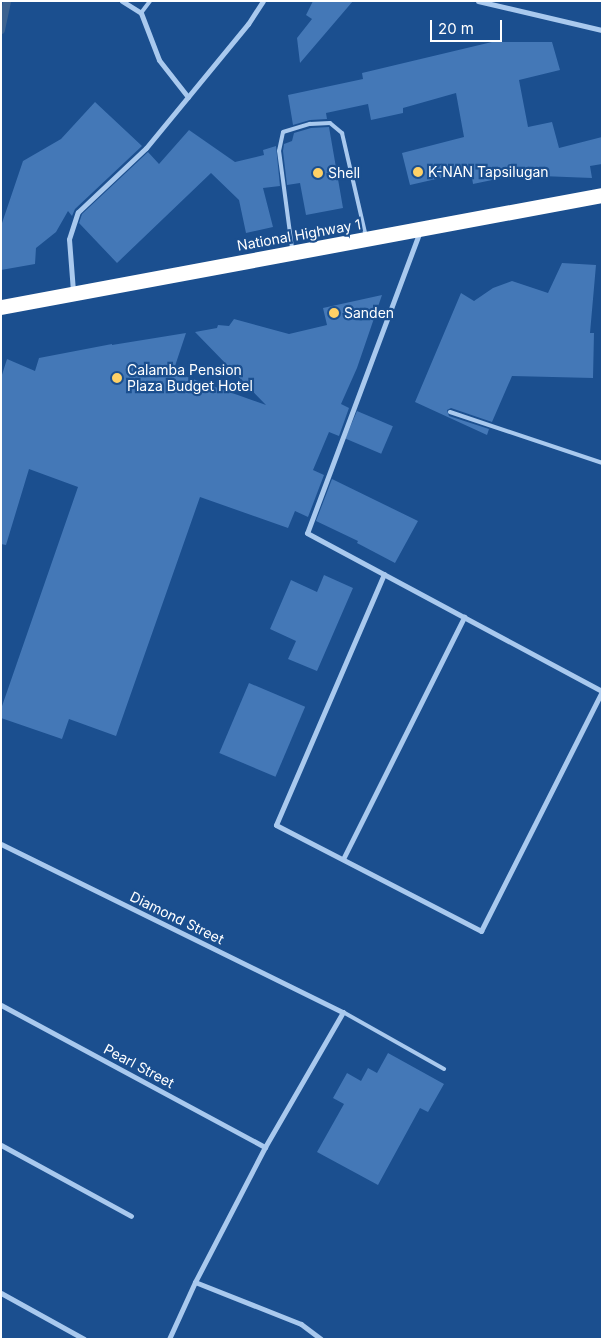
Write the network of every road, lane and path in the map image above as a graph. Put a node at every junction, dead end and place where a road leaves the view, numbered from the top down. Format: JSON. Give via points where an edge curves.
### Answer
{"nodes":[{"id":1,"x":122,"y":1,"type":"edge"},
{"id":2,"x":150,"y":1,"type":"edge"},
{"id":3,"x":263,"y":1,"type":"edge"},
{"id":4,"x":478,"y":1,"type":"edge"},
{"id":5,"x":141,"y":13,"type":"junction"},
{"id":6,"x":602,"y":30,"type":"edge"},
{"id":7,"x":188,"y":96,"type":"junction"},
{"id":8,"x":602,"y":195,"type":"edge"},
{"id":9,"x":421,"y":228,"type":"junction"},
{"id":10,"x":366,"y":239,"type":"junction"},
{"id":11,"x":292,"y":252,"type":"junction"},
{"id":12,"x":74,"y":293,"type":"junction"},
{"id":13,"x":1,"y":307,"type":"edge"},
{"id":14,"x":450,"y":412,"type":"dead end"},
{"id":15,"x":602,"y":463,"type":"edge"},
{"id":16,"x":384,"y":574,"type":"junction"},
{"id":17,"x":464,"y":617,"type":"junction"},
{"id":18,"x":602,"y":691,"type":"edge"},
{"id":19,"x":1,"y":844,"type":"edge"},
{"id":20,"x":343,"y":859,"type":"junction"},
{"id":21,"x":1,"y":1005,"type":"edge"},
{"id":22,"x":343,"y":1012,"type":"junction"},
{"id":23,"x":444,"y":1069,"type":"dead end"},
{"id":24,"x":1,"y":1145,"type":"edge"},
{"id":25,"x":266,"y":1147,"type":"junction"},
{"id":26,"x":132,"y":1216,"type":"dead end"},
{"id":27,"x":195,"y":1282,"type":"junction"},
{"id":28,"x":1,"y":1293,"type":"edge"},
{"id":29,"x":84,"y":1339,"type":"edge"},
{"id":30,"x":169,"y":1339,"type":"edge"},
{"id":31,"x":321,"y":1339,"type":"edge"}],
"edges":[{"from":1,"to":5,"type":"street"},
{"from":2,"to":5,"type":"lane"},
{"from":3,"to":7,"type":"street"},
{"from":4,"to":6,"type":"street"},
{"from":5,"to":7,"type":"street","via":[[159,60]]},
{"from":7,"to":12,"type":"street","via":[[146,148],[78,212],[70,239]]},
{"from":8,"to":9,"type":"highway","name":"National Highway 1"},
{"from":9,"to":10,"type":"highway","name":"National Highway 1"},
{"from":9,"to":16,"type":"street","via":[[307,533]]},
{"from":10,"to":11,"type":"highway","name":"National Highway 1"},
{"from":10,"to":11,"type":"lane","via":[[342,133],[330,123],[310,124],[283,132],[279,151]]},
{"from":11,"to":12,"type":"highway","name":"National Highway 1"},
{"from":12,"to":13,"type":"highway","name":"National Highway 1"},
{"from":14,"to":15,"type":"lane"},
{"from":16,"to":17,"type":"street"},
{"from":16,"to":20,"type":"street","via":[[276,825]]},
{"from":17,"to":18,"type":"street"},
{"from":17,"to":20,"type":"street"},
{"from":18,"to":20,"type":"street","via":[[481,931]]},
{"from":19,"to":22,"type":"street","name":"Diamond Street"},
{"from":21,"to":25,"type":"street","name":"Pearl Street"},
{"from":22,"to":23,"type":"lane"},
{"from":22,"to":25,"type":"street"},
{"from":24,"to":26,"type":"street"},
{"from":25,"to":27,"type":"street"},
{"from":27,"to":30,"type":"street"},
{"from":27,"to":31,"type":"street","via":[[301,1324]]},
{"from":28,"to":29,"type":"street"}]}
